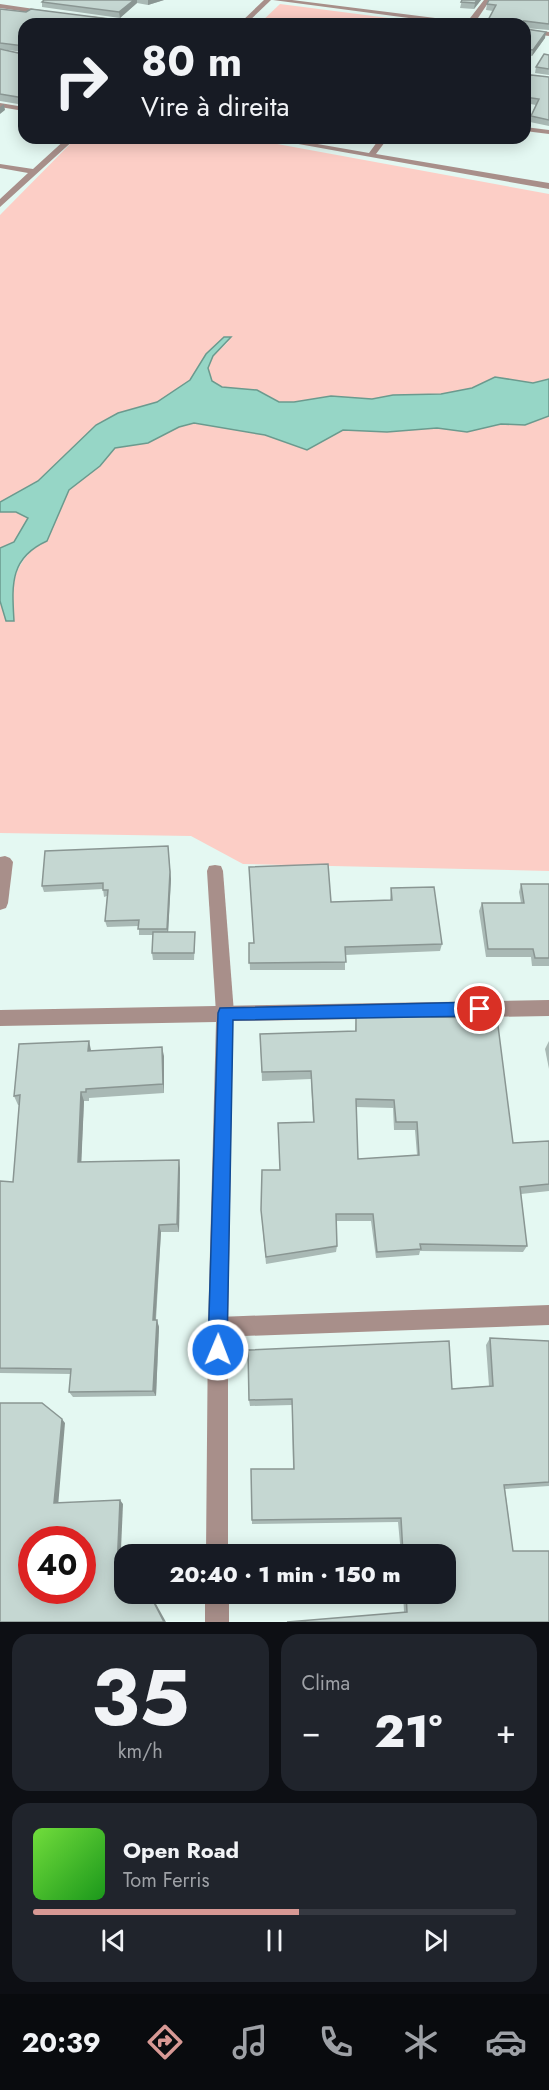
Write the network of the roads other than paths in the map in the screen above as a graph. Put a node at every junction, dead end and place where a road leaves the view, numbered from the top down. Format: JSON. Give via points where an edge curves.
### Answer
{"nodes":[{"id":1,"x":268,"y":0,"type":"edge"},
{"id":2,"x":276,"y":0,"type":"edge"},
{"id":3,"x":488,"y":0,"type":"edge"},
{"id":4,"x":0,"y":6,"type":"edge"},
{"id":5,"x":56,"y":14,"type":"edge"},
{"id":6,"x":79,"y":17,"type":"edge"},
{"id":7,"x":87,"y":18,"type":"edge"},
{"id":8,"x":249,"y":18,"type":"edge"},
{"id":9,"x":422,"y":18,"type":"edge"},
{"id":10,"x":474,"y":18,"type":"edge"},
{"id":11,"x":531,"y":32,"type":"edge"},
{"id":12,"x":549,"y":34,"type":"edge"},
{"id":13,"x":531,"y":77,"type":"edge"},
{"id":14,"x":549,"y":79,"type":"edge"},
{"id":15,"x":0,"y":105,"type":"edge"},
{"id":16,"x":18,"y":108,"type":"edge"},
{"id":17,"x":531,"y":130,"type":"edge"},
{"id":18,"x":549,"y":132,"type":"edge"},
{"id":19,"x":65,"y":144,"type":"edge"},
{"id":20,"x":308,"y":144,"type":"edge"},
{"id":21,"x":380,"y":144,"type":"edge"},
{"id":22,"x":372,"y":154,"type":"junction"},
{"id":23,"x":0,"y":166,"type":"edge"},
{"id":24,"x":35,"y":172,"type":"junction"},
{"id":25,"x":549,"y":186,"type":"edge"},
{"id":26,"x":0,"y":204,"type":"edge"},
{"id":27,"x":5,"y":862,"type":"dead end"},
{"id":28,"x":215,"y":871,"type":"dead end"},
{"id":29,"x":0,"y":903,"type":"edge"},
{"id":30,"x":549,"y":1008,"type":"edge"},
{"id":31,"x":225,"y":1013,"type":"junction"},
{"id":32,"x":0,"y":1018,"type":"edge"},
{"id":33,"x":549,"y":1315,"type":"edge"},
{"id":34,"x":218,"y":1327,"type":"junction"},
{"id":35,"x":217,"y":1544,"type":"edge"},
{"id":36,"x":217,"y":1604,"type":"edge"},
{"id":37,"x":217,"y":1622,"type":"edge"}],
"edges":[{"from":1,"to":8,"type":"street"},
{"from":2,"to":9,"type":"street"},
{"from":3,"to":10,"type":"street"},
{"from":4,"to":5,"type":"street"},
{"from":6,"to":7,"type":"street"},
{"from":11,"to":12,"type":"street"},
{"from":13,"to":14,"type":"street"},
{"from":15,"to":16,"type":"street"},
{"from":17,"to":18,"type":"street"},
{"from":19,"to":24,"type":"street"},
{"from":20,"to":22,"type":"street"},
{"from":21,"to":22,"type":"street"},
{"from":22,"to":25,"type":"street"},
{"from":23,"to":24,"type":"street"},
{"from":24,"to":26,"type":"street"},
{"from":27,"to":29,"type":"street"},
{"from":28,"to":31,"type":"street"},
{"from":30,"to":31,"type":"street"},
{"from":31,"to":32,"type":"street"},
{"from":31,"to":34,"type":"street"},
{"from":33,"to":34,"type":"street"},
{"from":34,"to":35,"type":"street"},
{"from":36,"to":37,"type":"street"}]}
